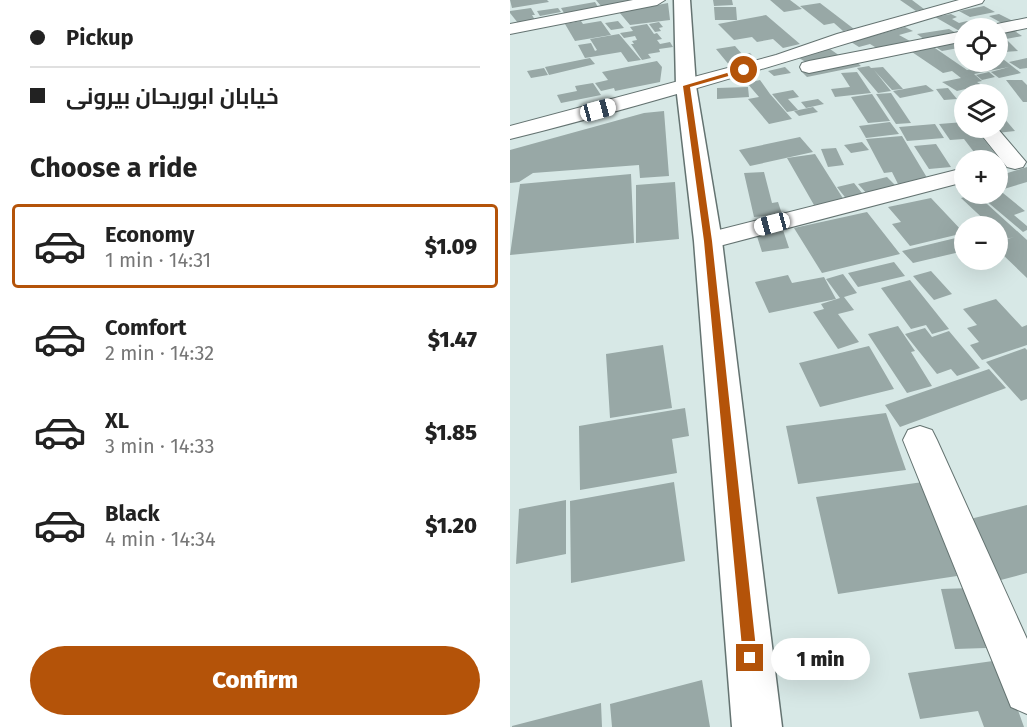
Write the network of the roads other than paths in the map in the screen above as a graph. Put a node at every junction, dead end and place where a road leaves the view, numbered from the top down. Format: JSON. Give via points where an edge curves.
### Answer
{"nodes":[{"id":1,"x":657,"y":0,"type":"edge"},
{"id":2,"x":682,"y":0,"type":"edge"},
{"id":3,"x":976,"y":0,"type":"edge"},
{"id":4,"x":1027,"y":23,"type":"edge"},
{"id":5,"x":1008,"y":27,"type":"edge"},
{"id":6,"x":510,"y":28,"type":"edge"},
{"id":7,"x":954,"y":38,"type":"edge"},
{"id":8,"x":782,"y":59,"type":"junction"},
{"id":9,"x":686,"y":86,"type":"junction"},
{"id":10,"x":510,"y":133,"type":"edge"},
{"id":11,"x":994,"y":138,"type":"edge"},
{"id":12,"x":1013,"y":163,"type":"edge"},
{"id":13,"x":954,"y":178,"type":"edge"},
{"id":14,"x":708,"y":241,"type":"junction"},
{"id":15,"x":920,"y":440,"type":"dead end"},
{"id":16,"x":1027,"y":691,"type":"edge"},
{"id":17,"x":757,"y":727,"type":"edge"}],
"edges":[{"from":1,"to":6,"type":"street"},
{"from":2,"to":9,"type":"street"},
{"from":3,"to":8,"type":"street"},
{"from":4,"to":5,"type":"street"},
{"from":7,"to":8,"type":"street","via":[[799,69]]},
{"from":8,"to":9,"type":"street"},
{"from":9,"to":10,"type":"street"},
{"from":9,"to":14,"type":"street"},
{"from":11,"to":12,"type":"street"},
{"from":13,"to":14,"type":"street"},
{"from":14,"to":17,"type":"street"},
{"from":15,"to":16,"type":"street"}]}
